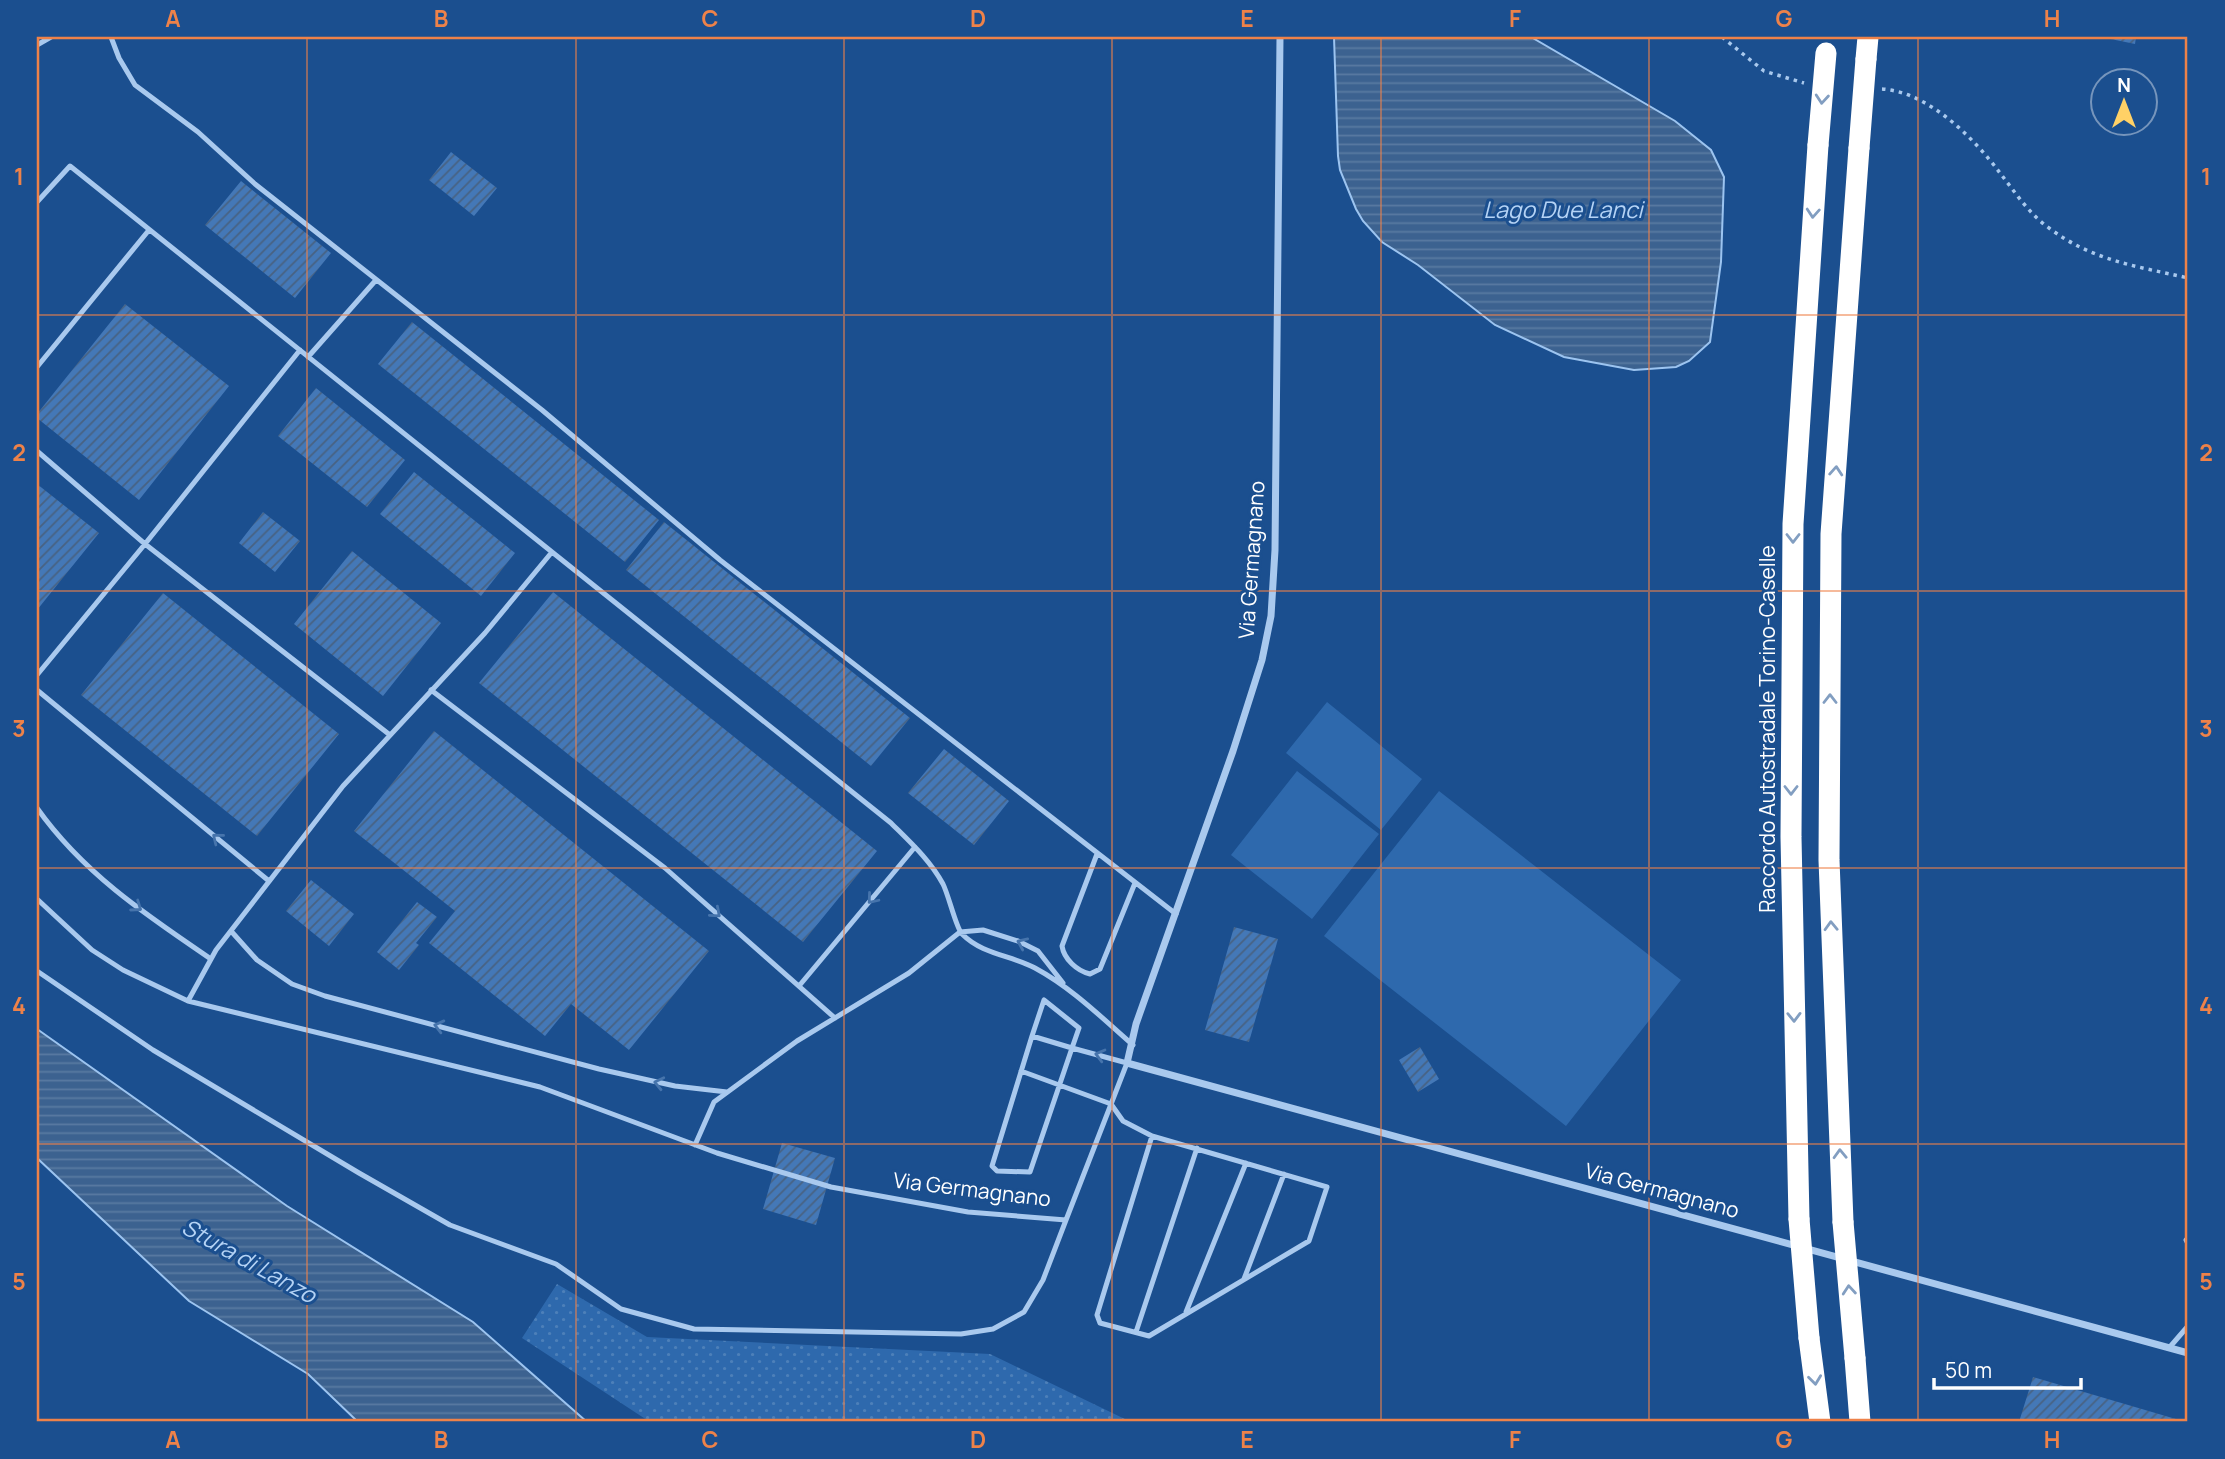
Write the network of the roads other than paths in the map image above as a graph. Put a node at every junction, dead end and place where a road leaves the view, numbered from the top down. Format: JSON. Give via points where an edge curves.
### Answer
{"nodes":[{"id":1,"x":51,"y":37,"type":"edge"},
{"id":2,"x":111,"y":37,"type":"edge"},
{"id":3,"x":1280,"y":37,"type":"edge"},
{"id":4,"x":1868,"y":37,"type":"edge"},
{"id":5,"x":1828,"y":45,"type":"edge"},
{"id":6,"x":37,"y":46,"type":"edge"},
{"id":7,"x":37,"y":202,"type":"edge"},
{"id":8,"x":149,"y":230,"type":"junction"},
{"id":9,"x":376,"y":280,"type":"junction"},
{"id":10,"x":300,"y":350,"type":"junction"},
{"id":11,"x":309,"y":357,"type":"junction"},
{"id":12,"x":37,"y":367,"type":"edge"},
{"id":13,"x":37,"y":452,"type":"edge"},
{"id":14,"x":145,"y":544,"type":"junction"},
{"id":15,"x":552,"y":552,"type":"junction"},
{"id":16,"x":37,"y":675,"type":"edge"},
{"id":17,"x":37,"y":690,"type":"edge"},
{"id":18,"x":431,"y":690,"type":"junction"},
{"id":19,"x":390,"y":735,"type":"junction"},
{"id":20,"x":37,"y":808,"type":"edge"},
{"id":21,"x":915,"y":847,"type":"junction"},
{"id":22,"x":1097,"y":854,"type":"junction"},
{"id":23,"x":270,"y":881,"type":"junction"},
{"id":24,"x":1135,"y":883,"type":"junction"},
{"id":25,"x":37,"y":898,"type":"edge"},
{"id":26,"x":1176,"y":914,"type":"junction"},
{"id":27,"x":231,"y":931,"type":"junction"},
{"id":28,"x":960,"y":932,"type":"junction"},
{"id":29,"x":211,"y":959,"type":"junction"},
{"id":30,"x":37,"y":971,"type":"edge"},
{"id":31,"x":799,"y":986,"type":"junction"},
{"id":32,"x":1067,"y":988,"type":"junction"},
{"id":33,"x":188,"y":1001,"type":"junction"},
{"id":34,"x":835,"y":1018,"type":"junction"},
{"id":35,"x":1032,"y":1036,"type":"junction"},
{"id":36,"x":1133,"y":1045,"type":"junction"},
{"id":37,"x":1072,"y":1048,"type":"junction"},
{"id":38,"x":1127,"y":1063,"type":"junction"},
{"id":39,"x":1021,"y":1071,"type":"junction"},
{"id":40,"x":1059,"y":1084,"type":"junction"},
{"id":41,"x":727,"y":1092,"type":"junction"},
{"id":42,"x":1111,"y":1104,"type":"junction"},
{"id":43,"x":1152,"y":1136,"type":"junction"},
{"id":44,"x":695,"y":1144,"type":"junction"},
{"id":45,"x":1197,"y":1148,"type":"junction"},
{"id":46,"x":1246,"y":1163,"type":"junction"},
{"id":47,"x":1284,"y":1174,"type":"junction"},
{"id":48,"x":1066,"y":1220,"type":"junction"},
{"id":49,"x":2188,"y":1238,"type":"edge"},
{"id":50,"x":2188,"y":1244,"type":"edge"},
{"id":51,"x":1244,"y":1280,"type":"junction"},
{"id":52,"x":1185,"y":1314,"type":"junction"},
{"id":53,"x":2188,"y":1326,"type":"edge"},
{"id":54,"x":1136,"y":1332,"type":"junction"},
{"id":55,"x":2169,"y":1348,"type":"junction"},
{"id":56,"x":2188,"y":1353,"type":"edge"},
{"id":57,"x":1820,"y":1422,"type":"edge"},
{"id":58,"x":1860,"y":1422,"type":"edge"}],
"edges":[{"from":1,"to":6,"type":"lane"},
{"from":2,"to":9,"type":"lane","via":[[135,85]]},
{"from":3,"to":26,"type":"street","name":"Via Germagnano","via":[[1271,616],[1233,751]]},
{"from":58,"to":4,"type":"highway","one_way":true,"bridge":true,"via":[[1843,1222],[1829,860],[1831,534]]},
{"from":5,"to":57,"type":"highway","name":"Raccordo Autostradale Torino-Caselle","one_way":true,"bridge":true,"via":[[1793,524],[1791,836],[1799,1219]]},
{"from":7,"to":8,"type":"lane","via":[[70,166]]},
{"from":8,"to":10,"type":"lane"},
{"from":8,"to":12,"type":"lane"},
{"from":9,"to":11,"type":"lane"},
{"from":9,"to":22,"type":"lane","via":[[542,410],[720,560]]},
{"from":10,"to":11,"type":"lane"},
{"from":10,"to":14,"type":"lane"},
{"from":11,"to":15,"type":"lane"},
{"from":13,"to":14,"type":"lane"},
{"from":14,"to":16,"type":"lane"},
{"from":14,"to":19,"type":"lane"},
{"from":15,"to":18,"type":"lane"},
{"from":15,"to":21,"type":"lane"},
{"from":23,"to":17,"type":"lane","one_way":true},
{"from":18,"to":19,"type":"lane"},
{"from":18,"to":31,"type":"lane","one_way":true,"via":[[665,868]]},
{"from":19,"to":23,"type":"lane","via":[[343,786]]},
{"from":20,"to":29,"type":"lane","one_way":true,"via":[[84,865]]},
{"from":21,"to":28,"type":"lane","via":[[942,883]]},
{"from":21,"to":31,"type":"lane","one_way":true},
{"from":22,"to":24,"type":"lane"},
{"from":22,"to":24,"type":"lane","via":[[1062,946],[1065,956],[1083,972],[1100,969]]},
{"from":23,"to":27,"type":"lane"},
{"from":24,"to":26,"type":"lane"},
{"from":25,"to":33,"type":"lane","name":"Via Germagnano","via":[[92,950]]},
{"from":26,"to":36,"type":"street","name":"Via Germagnano","via":[[1136,1024]]},
{"from":27,"to":29,"type":"lane"},
{"from":41,"to":27,"type":"lane","one_way":true,"via":[[599,1069],[324,996],[292,984],[257,960]]},
{"from":28,"to":32,"type":"lane","via":[[979,948],[1033,967]]},
{"from":32,"to":28,"type":"lane","one_way":true,"via":[[1038,951],[984,930]]},
{"from":28,"to":34,"type":"lane","via":[[909,973]]},
{"from":29,"to":33,"type":"lane"},
{"from":30,"to":48,"type":"lane","via":[[153,1050],[450,1225],[556,1264],[621,1309],[694,1329],[961,1334],[993,1329],[1024,1312],[1043,1280]]},
{"from":31,"to":34,"type":"lane"},
{"from":32,"to":36,"type":"lane"},
{"from":33,"to":44,"type":"lane","name":"Via Germagnano","via":[[540,1087]]},
{"from":34,"to":41,"type":"lane"},
{"from":35,"to":37,"type":"lane"},
{"from":35,"to":37,"type":"lane","via":[[1044,1000],[1079,1028]]},
{"from":35,"to":39,"type":"lane"},
{"from":36,"to":38,"type":"street","name":"Via Germagnano"},
{"from":38,"to":37,"type":"lane","one_way":true},
{"from":37,"to":40,"type":"lane"},
{"from":38,"to":42,"type":"lane","name":"Via Germagnano"},
{"from":38,"to":55,"type":"street","name":"Via Germagnano"},
{"from":39,"to":40,"type":"lane"},
{"from":39,"to":40,"type":"lane","via":[[992,1166],[998,1171],[1030,1172]]},
{"from":40,"to":42,"type":"lane"},
{"from":41,"to":44,"type":"lane","via":[[709,1110]]},
{"from":42,"to":43,"type":"lane","via":[[1122,1121]]},
{"from":42,"to":48,"type":"lane","name":"Via Germagnano"},
{"from":43,"to":45,"type":"lane"},
{"from":43,"to":54,"type":"lane","via":[[1097,1315],[1100,1323]]},
{"from":44,"to":48,"type":"lane","name":"Via Germagnano","via":[[831,1187],[968,1212]]},
{"from":45,"to":46,"type":"lane"},
{"from":45,"to":54,"type":"lane"},
{"from":46,"to":47,"type":"lane"},
{"from":46,"to":52,"type":"lane"},
{"from":47,"to":51,"type":"lane"},
{"from":47,"to":51,"type":"lane","via":[[1327,1187],[1309,1241]]},
{"from":49,"to":50,"type":"lane"},
{"from":51,"to":52,"type":"lane"},
{"from":52,"to":54,"type":"lane","via":[[1149,1336]]},
{"from":53,"to":55,"type":"lane"},
{"from":55,"to":56,"type":"street","name":"Via Germagnano"}]}
